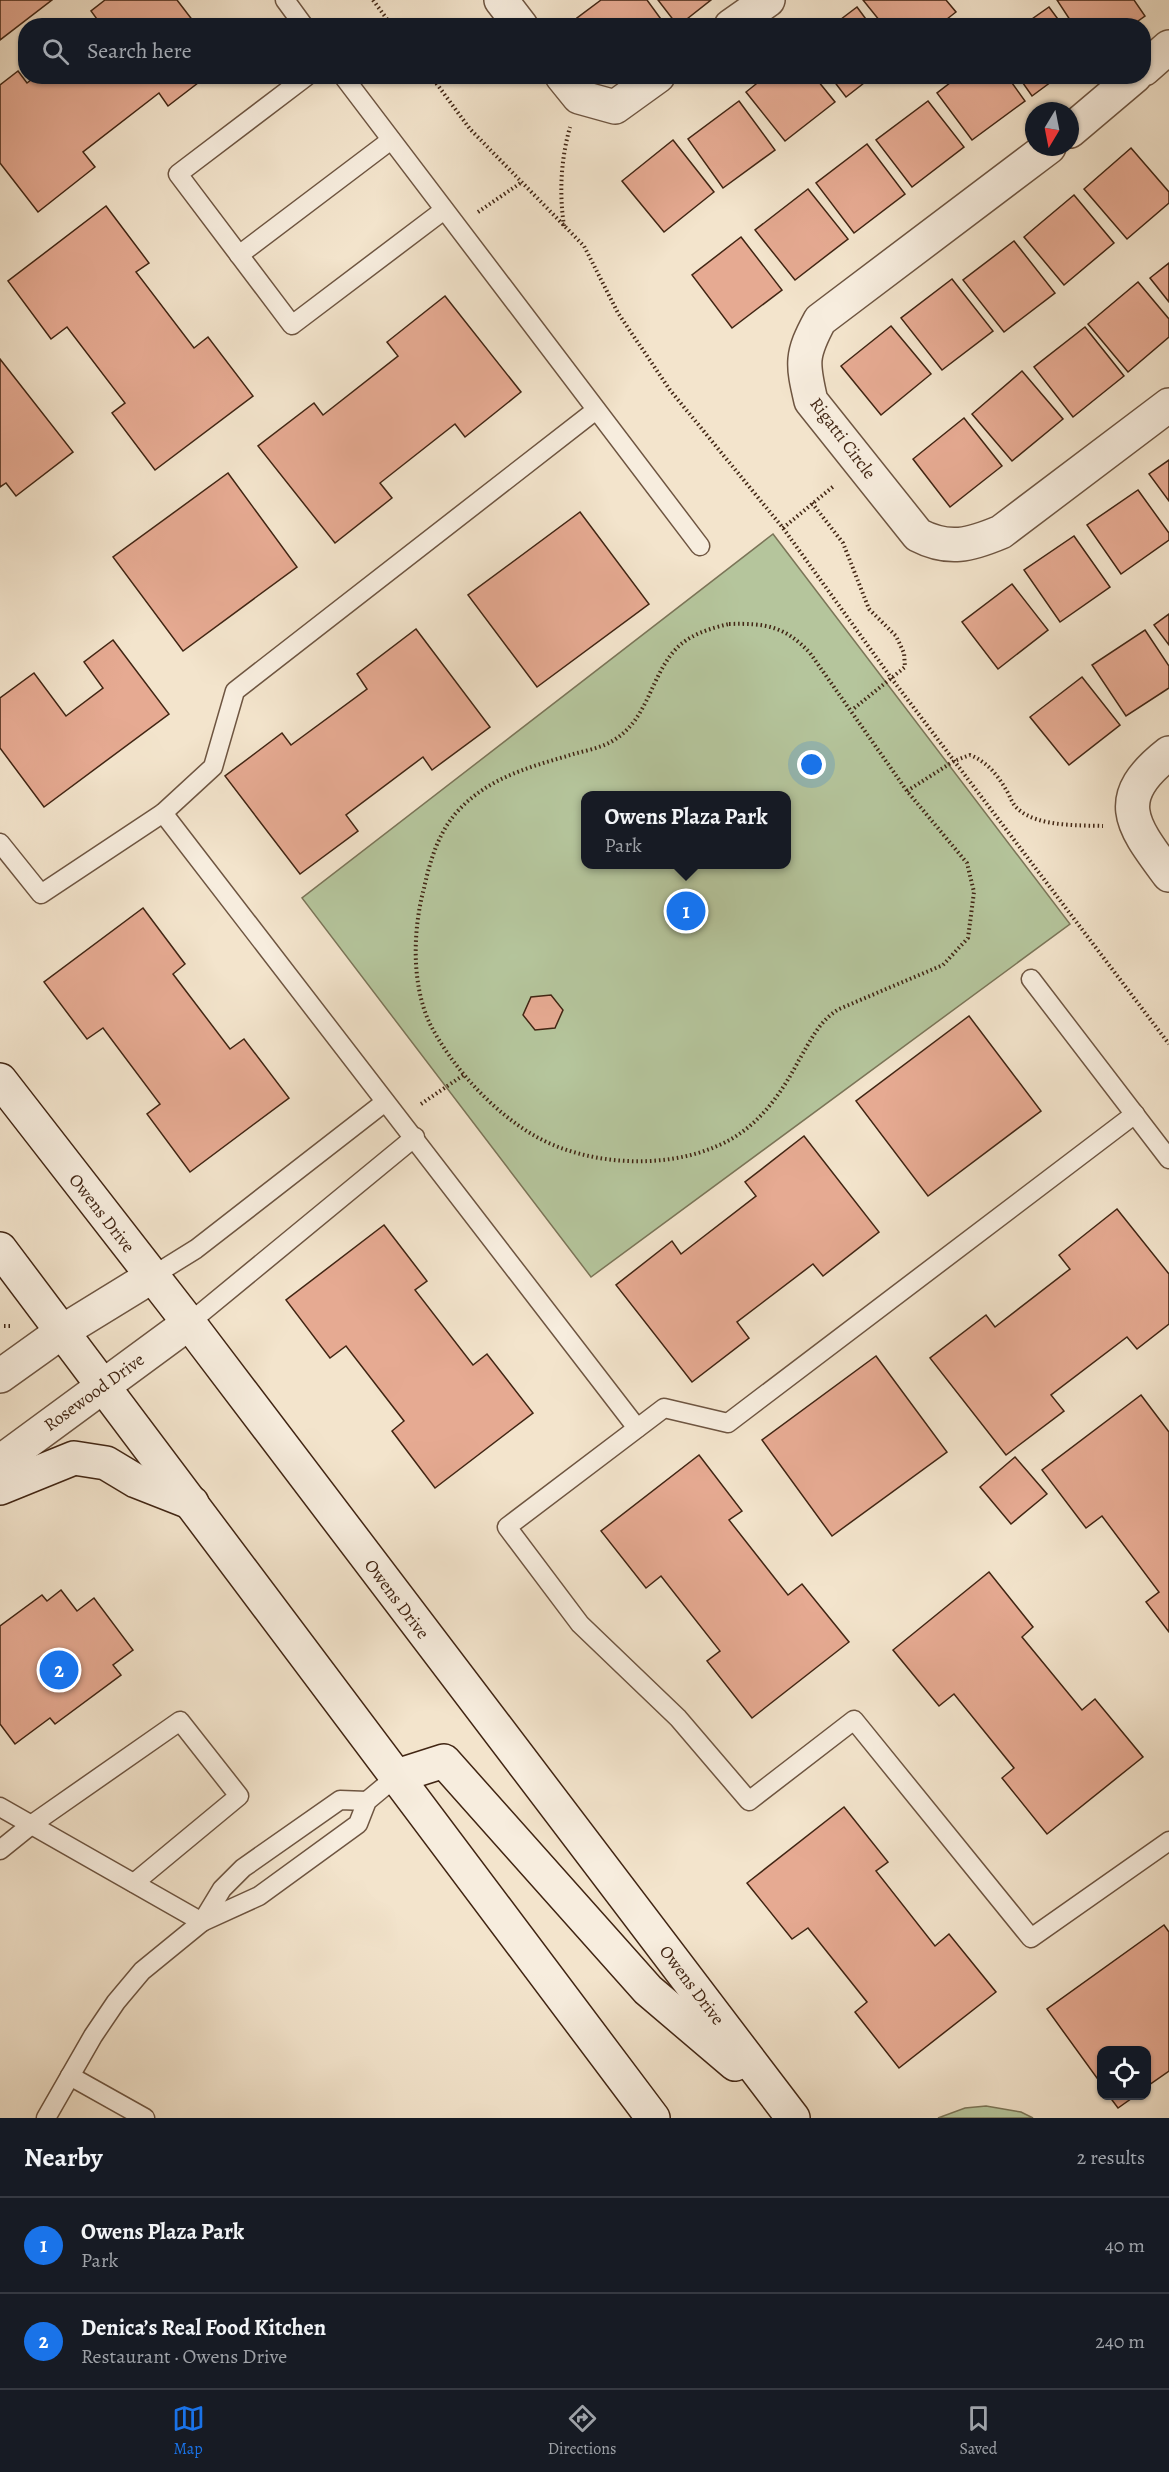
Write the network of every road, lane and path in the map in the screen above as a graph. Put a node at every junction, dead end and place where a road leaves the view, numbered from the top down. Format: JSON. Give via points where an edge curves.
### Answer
{"nodes":[{"id":1,"x":285,"y":0,"type":"edge"},
{"id":2,"x":373,"y":0,"type":"edge"},
{"id":3,"x":501,"y":0,"type":"edge"},
{"id":4,"x":768,"y":0,"type":"edge"},
{"id":5,"x":298,"y":18,"type":"edge"},
{"id":6,"x":386,"y":18,"type":"edge"},
{"id":7,"x":515,"y":18,"type":"edge"},
{"id":8,"x":742,"y":18,"type":"edge"},
{"id":9,"x":1169,"y":47,"type":"edge"},
{"id":10,"x":1151,"y":62,"type":"edge"},
{"id":11,"x":296,"y":84,"type":"edge"},
{"id":12,"x":349,"y":84,"type":"edge"},
{"id":13,"x":437,"y":84,"type":"edge"},
{"id":14,"x":647,"y":84,"type":"edge"},
{"id":15,"x":1126,"y":84,"type":"edge"},
{"id":16,"x":570,"y":87,"type":"edge"},
{"id":17,"x":1079,"y":124,"type":"edge"},
{"id":18,"x":391,"y":140,"type":"junction"},
{"id":19,"x":1037,"y":156,"type":"edge"},
{"id":20,"x":522,"y":182,"type":"junction"},
{"id":21,"x":444,"y":210,"type":"junction"},
{"id":22,"x":457,"y":226,"type":"junction"},
{"id":23,"x":565,"y":227,"type":"junction"},
{"id":24,"x":239,"y":255,"type":"junction"},
{"id":25,"x":1169,"y":405,"type":"edge"},
{"id":26,"x":596,"y":410,"type":"junction"},
{"id":27,"x":862,"y":464,"type":"junction"},
{"id":28,"x":812,"y":503,"type":"junction"},
{"id":29,"x":783,"y":528,"type":"junction"},
{"id":30,"x":700,"y":546,"type":"dead end"},
{"id":31,"x":892,"y":679,"type":"junction"},
{"id":32,"x":852,"y":710,"type":"junction"},
{"id":33,"x":1169,"y":753,"type":"edge"},
{"id":34,"x":954,"y":761,"type":"junction"},
{"id":35,"x":907,"y":790,"type":"junction"},
{"id":36,"x":163,"y":813,"type":"junction"},
{"id":37,"x":1137,"y":826,"type":"junction"},
{"id":38,"x":0,"y":843,"type":"edge"},
{"id":39,"x":1169,"y":875,"type":"edge"},
{"id":40,"x":1031,"y":979,"type":"dead end"},
{"id":41,"x":1169,"y":1044,"type":"edge"},
{"id":42,"x":465,"y":1074,"type":"junction"},
{"id":43,"x":0,"y":1080,"type":"edge"},
{"id":44,"x":386,"y":1102,"type":"junction"},
{"id":45,"x":1135,"y":1114,"type":"junction"},
{"id":46,"x":399,"y":1119,"type":"junction"},
{"id":47,"x":415,"y":1137,"type":"junction"},
{"id":48,"x":1169,"y":1159,"type":"edge"},
{"id":49,"x":0,"y":1249,"type":"edge"},
{"id":50,"x":151,"y":1277,"type":"junction"},
{"id":51,"x":189,"y":1323,"type":"junction"},
{"id":52,"x":4,"y":1326,"type":"dead end"},
{"id":53,"x":10,"y":1326,"type":"dead end"},
{"id":54,"x":63,"y":1331,"type":"junction"},
{"id":55,"x":0,"y":1376,"type":"edge"},
{"id":56,"x":104,"y":1385,"type":"junction"},
{"id":57,"x":636,"y":1428,"type":"junction"},
{"id":58,"x":0,"y":1462,"type":"edge"},
{"id":59,"x":0,"y":1488,"type":"edge"},
{"id":60,"x":192,"y":1503,"type":"junction"},
{"id":61,"x":397,"y":1776,"type":"junction"},
{"id":62,"x":367,"y":1801,"type":"junction"},
{"id":63,"x":0,"y":1807,"type":"edge"},
{"id":64,"x":31,"y":1825,"type":"junction"},
{"id":65,"x":1169,"y":1841,"type":"edge"},
{"id":66,"x":0,"y":1850,"type":"edge"},
{"id":67,"x":134,"y":1883,"type":"junction"},
{"id":68,"x":202,"y":1922,"type":"junction"},
{"id":69,"x":70,"y":2076,"type":"junction"},
{"id":70,"x":788,"y":2111,"type":"edge"},
{"id":71,"x":46,"y":2118,"type":"edge"},
{"id":72,"x":146,"y":2118,"type":"edge"},
{"id":73,"x":653,"y":2118,"type":"edge"}],
"edges":[{"from":1,"to":5,"type":"lane"},
{"from":2,"to":6,"type":"path"},
{"from":3,"to":7,"type":"street"},
{"from":4,"to":8,"type":"street"},
{"from":9,"to":10,"type":"street"},
{"from":11,"to":24,"type":"lane","via":[[178,174]]},
{"from":12,"to":18,"type":"lane"},
{"from":13,"to":20,"type":"path","via":[[470,129]]},
{"from":14,"to":16,"type":"street","via":[[615,107]]},
{"from":15,"to":17,"type":"street"},
{"from":16,"to":23,"type":"path","via":[[560,202]]},
{"from":18,"to":21,"type":"lane"},
{"from":18,"to":24,"type":"lane"},
{"from":19,"to":27,"type":"street","name":"Rigatti Circle","via":[[820,320],[806,346],[805,374],[811,401]]},
{"from":20,"to":22,"type":"path"},
{"from":20,"to":23,"type":"path"},
{"from":21,"to":22,"type":"lane"},
{"from":21,"to":24,"type":"lane","via":[[292,325]]},
{"from":22,"to":26,"type":"lane"},
{"from":23,"to":29,"type":"path","via":[[584,246],[618,313],[670,390]]},
{"from":25,"to":27,"type":"street","name":"Rigatti Circle","via":[[1000,532],[973,544],[937,544],[918,535]]},
{"from":26,"to":30,"type":"lane"},
{"from":26,"to":36,"type":"lane","via":[[235,691],[213,767]]},
{"from":27,"to":28,"type":"path"},
{"from":28,"to":29,"type":"path"},
{"from":28,"to":31,"type":"path","via":[[843,543],[870,609],[896,636],[904,653],[905,667]]},
{"from":29,"to":31,"type":"path"},
{"from":31,"to":32,"type":"path"},
{"from":31,"to":34,"type":"path"},
{"from":32,"to":35,"type":"path"},
{"from":32,"to":42,"type":"path","via":[[810,653],[791,636],[767,625],[711,627],[675,649],[634,723],[613,741],[517,770],[474,795],[443,828],[421,899],[417,943],[418,975],[430,1022]]},
{"from":33,"to":37,"type":"street","via":[[1137,784],[1131,808]]},
{"from":34,"to":35,"type":"path"},
{"from":34,"to":37,"type":"path","via":[[970,755],[978,759],[996,774],[1016,808],[1028,816],[1081,825]]},
{"from":34,"to":41,"type":"path"},
{"from":35,"to":42,"type":"path","via":[[967,863],[974,892],[968,938],[943,965],[824,1018],[762,1117],[741,1132],[720,1145],[679,1158],[648,1161],[588,1154],[534,1135],[501,1111]]},
{"from":36,"to":38,"type":"lane","via":[[41,894]]},
{"from":36,"to":44,"type":"lane"},
{"from":37,"to":39,"type":"street"},
{"from":40,"to":45,"type":"lane"},
{"from":42,"to":46,"type":"path"},
{"from":43,"to":50,"type":"street","name":"Owens Drive"},
{"from":44,"to":46,"type":"lane"},
{"from":44,"to":50,"type":"lane","via":[[196,1249]]},
{"from":45,"to":48,"type":"lane"},
{"from":45,"to":57,"type":"lane","via":[[728,1424],[664,1408]]},
{"from":46,"to":47,"type":"lane"},
{"from":47,"to":51,"type":"lane"},
{"from":47,"to":57,"type":"lane"},
{"from":49,"to":54,"type":"street"},
{"from":50,"to":51,"type":"street","name":"Owens Drive"},
{"from":50,"to":54,"type":"street"},
{"from":51,"to":56,"type":"street","name":"Rosewood Drive"},
{"from":51,"to":70,"type":"street","name":"Owens Drive"},
{"from":52,"to":53,"type":"path"},
{"from":54,"to":55,"type":"street"},
{"from":54,"to":56,"type":"street"},
{"from":56,"to":58,"type":"street","name":"Rosewood Drive"},
{"from":56,"to":60,"type":"street"},
{"from":57,"to":65,"type":"lane","via":[[507,1527],[580,1624],[678,1718],[749,1801],[854,1720],[1031,1938]]},
{"from":59,"to":60,"type":"street","via":[[74,1458],[106,1463],[136,1481]]},
{"from":60,"to":61,"type":"street"},
{"from":61,"to":62,"type":"lane"},
{"from":61,"to":70,"type":"street","via":[[444,1761],[648,1990]]},
{"from":61,"to":73,"type":"street"},
{"from":62,"to":68,"type":"lane","via":[[358,1824],[259,1896]]},
{"from":62,"to":68,"type":"lane","via":[[340,1800],[243,1868],[222,1890]]},
{"from":63,"to":64,"type":"lane"},
{"from":64,"to":66,"type":"lane"},
{"from":64,"to":67,"type":"lane"},
{"from":64,"to":67,"type":"lane","via":[[180,1721],[239,1796]]},
{"from":67,"to":68,"type":"lane"},
{"from":68,"to":69,"type":"lane","via":[[170,1946],[129,1986]]},
{"from":69,"to":71,"type":"lane"},
{"from":69,"to":72,"type":"lane"}]}
